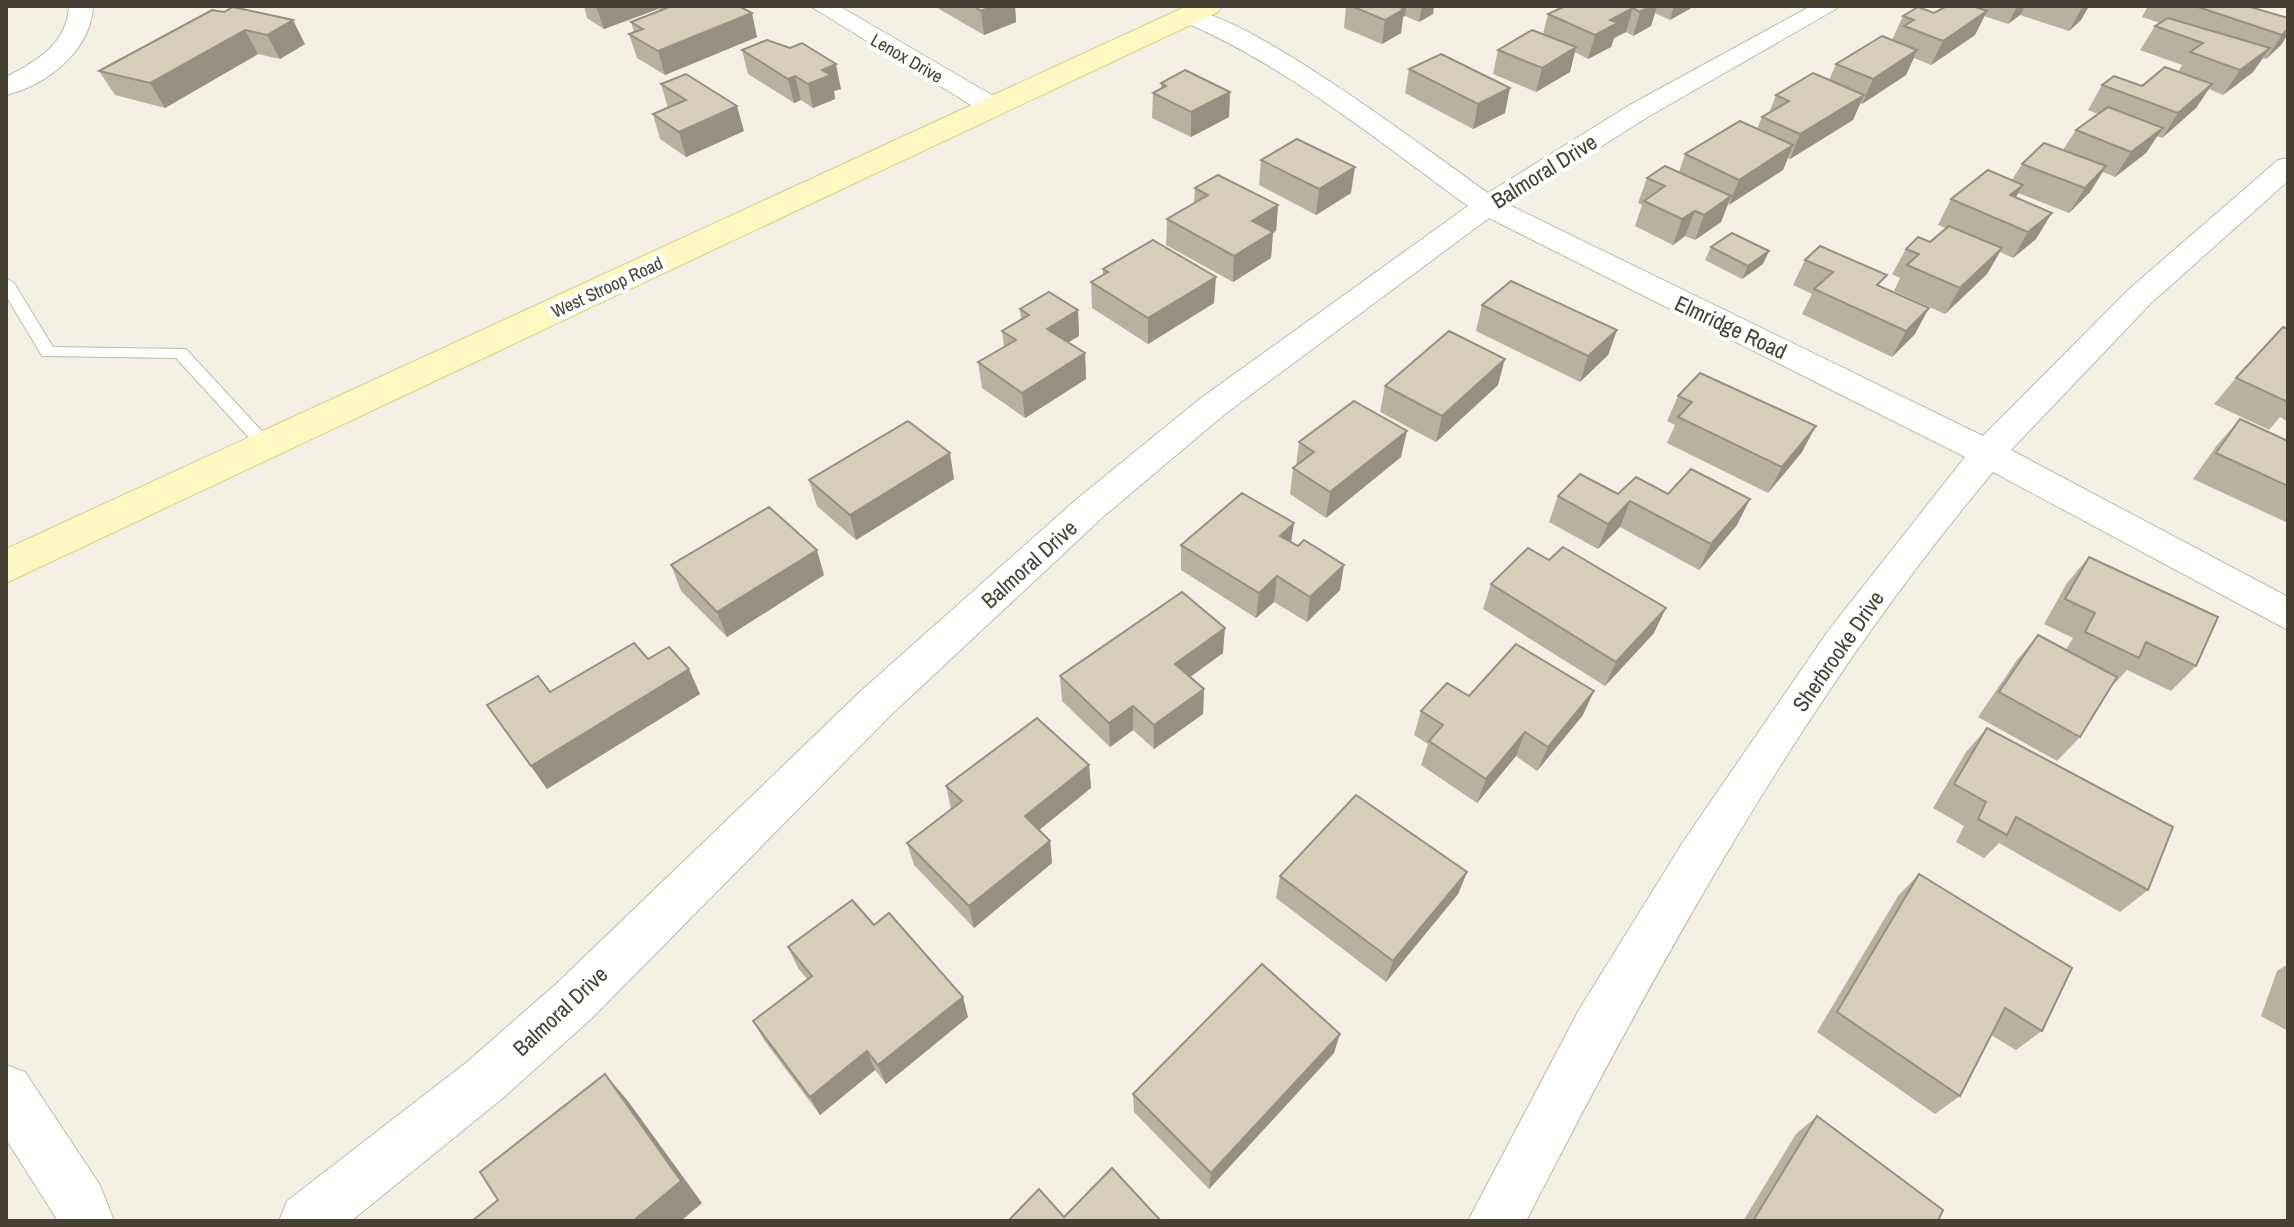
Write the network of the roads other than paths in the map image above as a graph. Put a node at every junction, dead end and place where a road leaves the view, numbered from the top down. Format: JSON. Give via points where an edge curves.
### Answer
{"nodes":[{"id":1,"x":81,"y":6,"type":"edge"},
{"id":2,"x":822,"y":6,"type":"edge"},
{"id":3,"x":1829,"y":6,"type":"edge"},
{"id":4,"x":1199,"y":11,"type":"edge"},
{"id":5,"x":6,"y":87,"type":"edge"},
{"id":6,"x":993,"y":107,"type":"junction"},
{"id":7,"x":2288,"y":166,"type":"edge"},
{"id":8,"x":1487,"y":206,"type":"junction"},
{"id":9,"x":6,"y":283,"type":"edge"},
{"id":10,"x":266,"y":446,"type":"junction"},
{"id":11,"x":1989,"y":454,"type":"junction"},
{"id":12,"x":6,"y":567,"type":"edge"},
{"id":13,"x":2288,"y":615,"type":"edge"},
{"id":14,"x":6,"y":1091,"type":"edge"},
{"id":15,"x":86,"y":1221,"type":"edge"},
{"id":16,"x":307,"y":1221,"type":"edge"},
{"id":17,"x":1496,"y":1221,"type":"edge"}],
"edges":[{"from":1,"to":5,"type":"street","via":[[81,25],[70,43],[53,60]]},
{"from":2,"to":6,"type":"street","name":"Lenox Drive"},
{"from":3,"to":8,"type":"street","name":"Balmoral Drive","via":[[1637,112]]},
{"from":4,"to":6,"type":"main road","name":"West Stroop Road"},
{"from":4,"to":8,"type":"street","name":"Elmridge Road","via":[[1281,59]]},
{"from":6,"to":10,"type":"main road","name":"West Stroop Road"},
{"from":7,"to":11,"type":"street","name":"Sherbrooke Drive","via":[[2094,338]]},
{"from":8,"to":11,"type":"street","name":"Elmridge Road"},
{"from":8,"to":16,"type":"street","name":"Balmoral Drive","via":[[1372,285],[1091,507],[878,701],[574,1001],[485,1080]]},
{"from":9,"to":10,"type":"lane","via":[[48,352],[180,353]]},
{"from":10,"to":12,"type":"main road","name":"West Stroop Road"},
{"from":11,"to":13,"type":"street","name":"Elmridge Road"},
{"from":11,"to":17,"type":"street","name":"Sherbrooke Drive","via":[[1918,539],[1800,704],[1634,964]]},
{"from":14,"to":15,"type":"street"}]}
